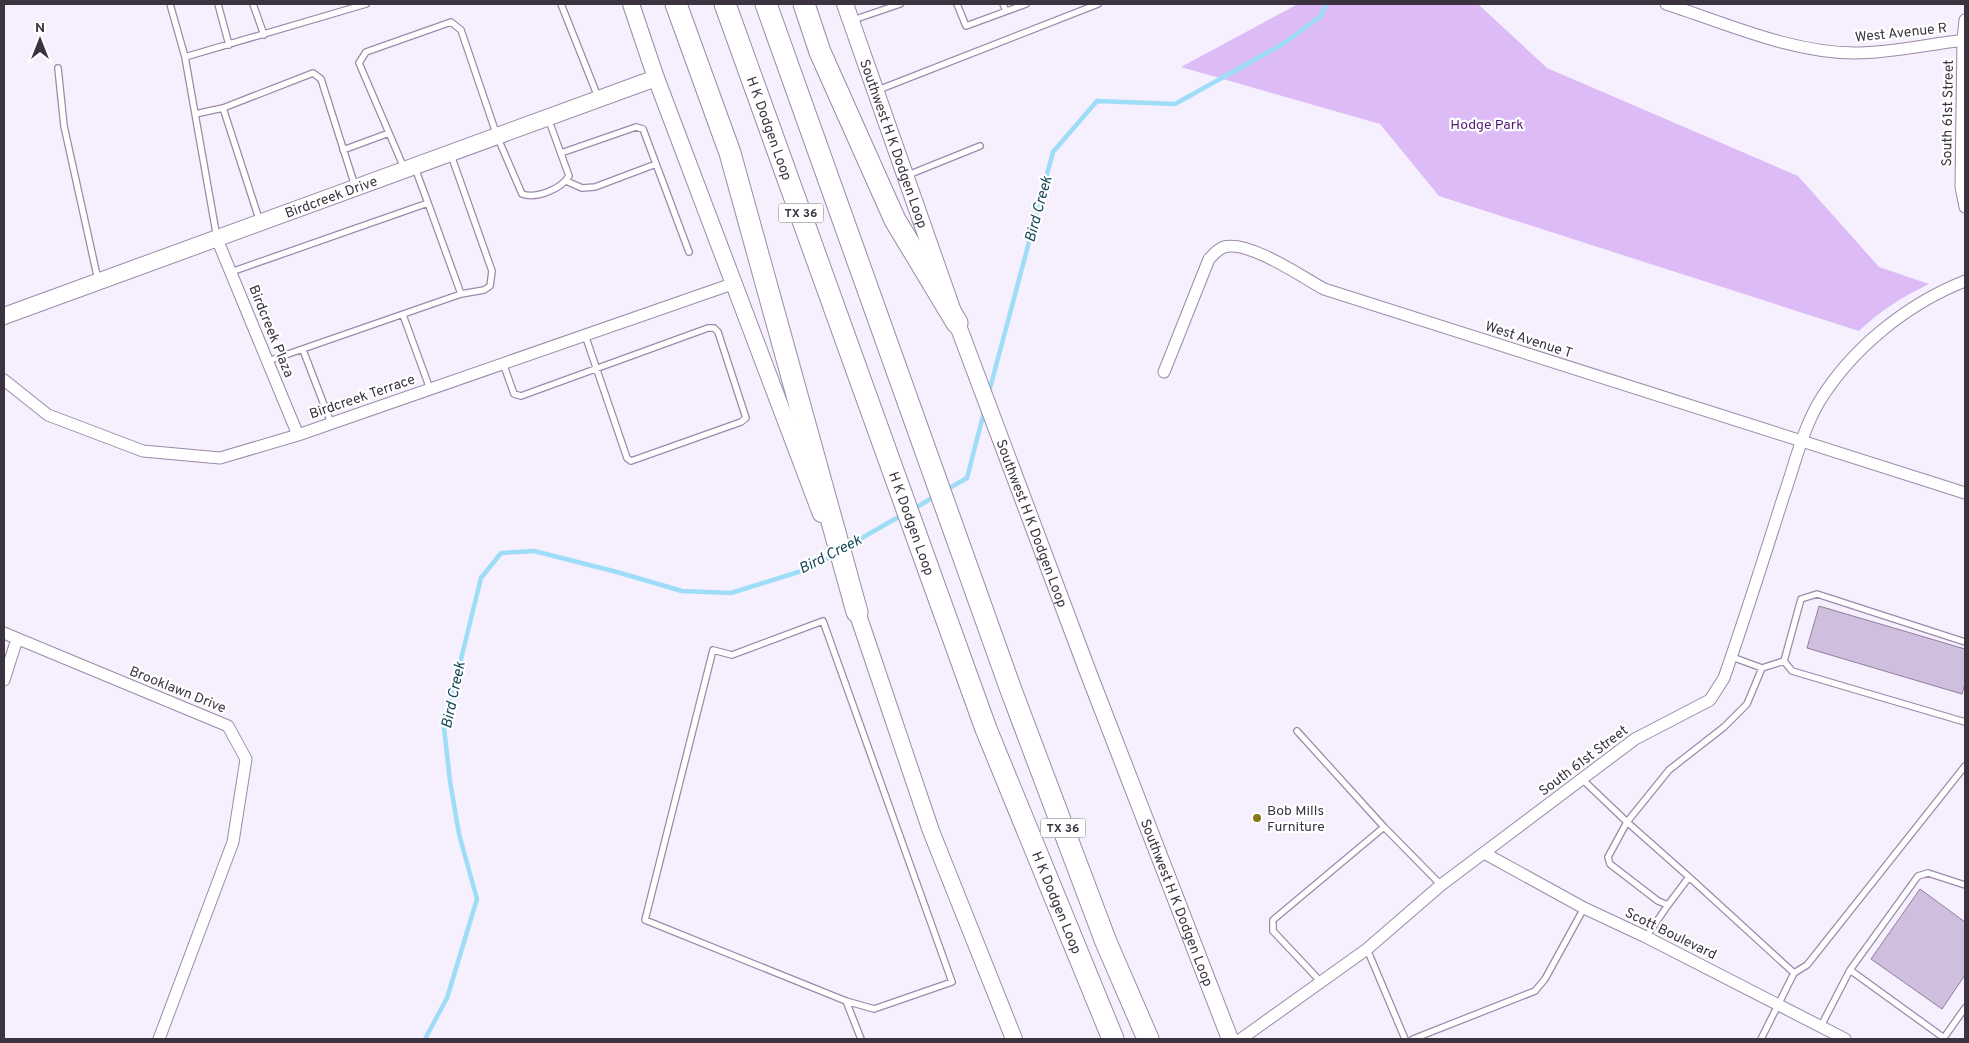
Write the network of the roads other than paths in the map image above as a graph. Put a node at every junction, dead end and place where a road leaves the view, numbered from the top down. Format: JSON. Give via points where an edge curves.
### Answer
{"nodes":[{"id":1,"x":170,"y":4,"type":"edge"},
{"id":2,"x":218,"y":4,"type":"edge"},
{"id":3,"x":253,"y":4,"type":"edge"},
{"id":4,"x":366,"y":4,"type":"edge"},
{"id":5,"x":561,"y":4,"type":"edge"},
{"id":6,"x":632,"y":4,"type":"edge"},
{"id":7,"x":676,"y":4,"type":"edge"},
{"id":8,"x":725,"y":4,"type":"edge"},
{"id":9,"x":766,"y":4,"type":"edge"},
{"id":10,"x":804,"y":4,"type":"edge"},
{"id":11,"x":846,"y":4,"type":"edge"},
{"id":12,"x":900,"y":4,"type":"edge"},
{"id":13,"x":957,"y":4,"type":"edge"},
{"id":14,"x":1003,"y":4,"type":"edge"},
{"id":15,"x":1026,"y":4,"type":"edge"},
{"id":16,"x":1098,"y":4,"type":"edge"},
{"id":17,"x":1666,"y":4,"type":"edge"},
{"id":18,"x":1006,"y":11,"type":"junction"},
{"id":19,"x":1965,"y":20,"type":"edge"},
{"id":20,"x":852,"y":21,"type":"junction"},
{"id":21,"x":264,"y":35,"type":"junction"},
{"id":22,"x":1964,"y":40,"type":"edge"},
{"id":23,"x":230,"y":45,"type":"junction"},
{"id":24,"x":185,"y":58,"type":"junction"},
{"id":25,"x":58,"y":68,"type":"dead end"},
{"id":26,"x":656,"y":78,"type":"junction"},
{"id":27,"x":876,"y":90,"type":"junction"},
{"id":28,"x":599,"y":99,"type":"junction"},
{"id":29,"x":223,"y":108,"type":"junction"},
{"id":30,"x":195,"y":114,"type":"junction"},
{"id":31,"x":548,"y":118,"type":"junction"},
{"id":32,"x":389,"y":133,"type":"junction"},
{"id":33,"x":497,"y":136,"type":"junction"},
{"id":34,"x":980,"y":146,"type":"dead end"},
{"id":35,"x":344,"y":150,"type":"junction"},
{"id":36,"x":450,"y":153,"type":"junction"},
{"id":37,"x":560,"y":153,"type":"junction"},
{"id":38,"x":656,"y":164,"type":"junction"},
{"id":39,"x":410,"y":168,"type":"junction"},
{"id":40,"x":906,"y":176,"type":"junction"},
{"id":41,"x":566,"y":181,"type":"junction"},
{"id":42,"x":355,"y":188,"type":"junction"},
{"id":43,"x":428,"y":203,"type":"junction"},
{"id":44,"x":1965,"y":207,"type":"edge"},
{"id":45,"x":260,"y":223,"type":"junction"},
{"id":46,"x":217,"y":239,"type":"junction"},
{"id":47,"x":689,"y":252,"type":"dead end"},
{"id":48,"x":231,"y":272,"type":"junction"},
{"id":49,"x":1965,"y":281,"type":"edge"},
{"id":50,"x":98,"y":282,"type":"junction"},
{"id":51,"x":735,"y":282,"type":"junction"},
{"id":52,"x":461,"y":294,"type":"junction"},
{"id":53,"x":403,"y":314,"type":"junction"},
{"id":54,"x":4,"y":316,"type":"edge"},
{"id":55,"x":957,"y":323,"type":"junction"},
{"id":56,"x":585,"y":335,"type":"junction"},
{"id":57,"x":303,"y":350,"type":"junction"},
{"id":58,"x":268,"y":361,"type":"junction"},
{"id":59,"x":503,"y":364,"type":"junction"},
{"id":60,"x":597,"y":368,"type":"junction"},
{"id":61,"x":1164,"y":372,"type":"dead end"},
{"id":62,"x":4,"y":380,"type":"edge"},
{"id":63,"x":430,"y":389,"type":"junction"},
{"id":64,"x":331,"y":423,"type":"junction"},
{"id":65,"x":298,"y":435,"type":"junction"},
{"id":66,"x":1802,"y":442,"type":"junction"},
{"id":67,"x":807,"y":457,"type":"junction"},
{"id":68,"x":1965,"y":493,"type":"edge"},
{"id":69,"x":857,"y":612,"type":"joint"},
{"id":70,"x":4,"y":633,"type":"edge"},
{"id":71,"x":17,"y":639,"type":"junction"},
{"id":72,"x":1965,"y":642,"type":"edge"},
{"id":73,"x":1732,"y":657,"type":"junction"},
{"id":74,"x":1784,"y":661,"type":"junction"},
{"id":75,"x":1762,"y":668,"type":"junction"},
{"id":76,"x":4,"y":680,"type":"edge"},
{"id":77,"x":1965,"y":722,"type":"edge"},
{"id":78,"x":1297,"y":731,"type":"dead end"},
{"id":79,"x":1965,"y":766,"type":"edge"},
{"id":80,"x":1582,"y":779,"type":"junction"},
{"id":81,"x":1627,"y":822,"type":"junction"},
{"id":82,"x":1384,"y":827,"type":"junction"},
{"id":83,"x":1484,"y":853,"type":"junction"},
{"id":84,"x":1689,"y":877,"type":"junction"},
{"id":85,"x":1441,"y":885,"type":"junction"},
{"id":86,"x":1965,"y":885,"type":"edge"},
{"id":87,"x":1668,"y":904,"type":"junction"},
{"id":88,"x":1584,"y":908,"type":"junction"},
{"id":89,"x":1646,"y":937,"type":"junction"},
{"id":90,"x":1367,"y":949,"type":"junction"},
{"id":91,"x":1850,"y":970,"type":"junction"},
{"id":92,"x":1794,"y":973,"type":"junction"},
{"id":93,"x":1321,"y":982,"type":"junction"},
{"id":94,"x":846,"y":1001,"type":"junction"},
{"id":95,"x":1778,"y":1003,"type":"junction"},
{"id":96,"x":1965,"y":1008,"type":"edge"},
{"id":97,"x":1821,"y":1026,"type":"junction"},
{"id":98,"x":159,"y":1039,"type":"edge"},
{"id":99,"x":861,"y":1039,"type":"edge"},
{"id":100,"x":1014,"y":1039,"type":"edge"},
{"id":101,"x":1113,"y":1039,"type":"edge"},
{"id":102,"x":1148,"y":1039,"type":"edge"},
{"id":103,"x":1230,"y":1039,"type":"edge"},
{"id":104,"x":1241,"y":1039,"type":"edge"},
{"id":105,"x":1405,"y":1039,"type":"edge"},
{"id":106,"x":1413,"y":1039,"type":"edge"},
{"id":107,"x":1761,"y":1039,"type":"edge"},
{"id":108,"x":1846,"y":1039,"type":"edge"},
{"id":109,"x":1944,"y":1039,"type":"edge"}],
"edges":[{"from":1,"to":24,"type":"lane"},
{"from":2,"to":23,"type":"lane"},
{"from":3,"to":21,"type":"lane"},
{"from":4,"to":21,"type":"lane"},
{"from":5,"to":28,"type":"lane"},
{"from":6,"to":26,"type":"main road"},
{"from":7,"to":67,"type":"highway","via":[[730,153]]},
{"from":8,"to":101,"type":"highway","name":"H K Dodgen Loop","number":"TX 36","via":[[986,729]]},
{"from":9,"to":102,"type":"highway","number":"TX 36","via":[[984,614],[1106,942]]},
{"from":10,"to":55,"type":"highway","via":[[820,52],[895,220]]},
{"from":11,"to":20,"type":"main road","name":"Southwest H K Dodgen Loop"},
{"from":12,"to":20,"type":"lane"},
{"from":13,"to":18,"type":"lane","via":[[966,26]]},
{"from":14,"to":18,"type":"lane"},
{"from":15,"to":18,"type":"lane"},
{"from":16,"to":27,"type":"lane"},
{"from":17,"to":22,"type":"street","name":"West Avenue R","via":[[1772,39],[1818,50],[1886,52]]},
{"from":19,"to":22,"type":"street","name":"South 61st Street"},
{"from":20,"to":27,"type":"main road","name":"Southwest H K Dodgen Loop"},
{"from":21,"to":23,"type":"lane"},
{"from":22,"to":44,"type":"street","name":"South 61st Street","via":[[1961,187]]},
{"from":23,"to":24,"type":"lane"},
{"from":24,"to":30,"type":"lane"},
{"from":25,"to":50,"type":"lane","via":[[64,126]]},
{"from":26,"to":28,"type":"main road","name":"Birdcreek Drive"},
{"from":26,"to":51,"type":"main road"},
{"from":27,"to":40,"type":"main road","name":"Southwest H K Dodgen Loop"},
{"from":28,"to":31,"type":"main road","name":"Birdcreek Drive"},
{"from":29,"to":30,"type":"lane"},
{"from":29,"to":35,"type":"lane","via":[[313,73],[321,80]]},
{"from":29,"to":45,"type":"lane"},
{"from":30,"to":46,"type":"lane"},
{"from":31,"to":33,"type":"main road","name":"Birdcreek Drive"},
{"from":31,"to":37,"type":"lane"},
{"from":32,"to":33,"type":"lane","via":[[359,63],[366,52],[451,22],[461,30]]},
{"from":32,"to":35,"type":"lane"},
{"from":32,"to":39,"type":"lane"},
{"from":33,"to":36,"type":"main road","name":"Birdcreek Drive"},
{"from":33,"to":41,"type":"lane","via":[[522,194],[530,197]]},
{"from":34,"to":40,"type":"lane"},
{"from":35,"to":42,"type":"lane"},
{"from":36,"to":39,"type":"main road","name":"Birdcreek Drive"},
{"from":36,"to":52,"type":"lane","via":[[492,271],[490,286]]},
{"from":37,"to":38,"type":"lane","via":[[636,127],[643,129]]},
{"from":37,"to":41,"type":"lane","via":[[569,176]]},
{"from":38,"to":41,"type":"lane","via":[[595,187],[582,188]]},
{"from":38,"to":47,"type":"lane"},
{"from":39,"to":42,"type":"main road","name":"Birdcreek Drive"},
{"from":39,"to":43,"type":"lane"},
{"from":40,"to":55,"type":"main road","name":"Southwest H K Dodgen Loop"},
{"from":42,"to":45,"type":"main road","name":"Birdcreek Drive"},
{"from":43,"to":48,"type":"lane"},
{"from":43,"to":52,"type":"lane"},
{"from":45,"to":46,"type":"main road","name":"Birdcreek Drive"},
{"from":46,"to":48,"type":"street","name":"Birdcreek Plaza"},
{"from":46,"to":50,"type":"main road","name":"Birdcreek Drive"},
{"from":48,"to":58,"type":"street","name":"Birdcreek Plaza"},
{"from":49,"to":66,"type":"street","name":"South 61st Street","via":[[1935,293],[1870,340],[1846,364],[1818,403]]},
{"from":50,"to":54,"type":"main road","name":"Birdcreek Drive"},
{"from":51,"to":56,"type":"street","name":"Birdcreek Terrace"},
{"from":51,"to":67,"type":"main road"},
{"from":52,"to":53,"type":"lane"},
{"from":53,"to":57,"type":"lane"},
{"from":53,"to":63,"type":"lane"},
{"from":55,"to":103,"type":"main road","name":"Southwest H K Dodgen Loop"},
{"from":56,"to":59,"type":"street","name":"Birdcreek Terrace"},
{"from":56,"to":60,"type":"lane"},
{"from":57,"to":58,"type":"lane"},
{"from":57,"to":64,"type":"lane"},
{"from":58,"to":65,"type":"street","name":"Birdcreek Plaza"},
{"from":59,"to":60,"type":"lane","via":[[516,396]]},
{"from":59,"to":63,"type":"street","name":"Birdcreek Terrace"},
{"from":60,"to":60,"type":"lane","via":[[714,328],[746,418],[631,461],[627,458]]},
{"from":61,"to":66,"type":"street","name":"West Avenue T","via":[[1209,258],[1217,250],[1234,246],[1259,254],[1324,289]]},
{"from":62,"to":65,"type":"street","name":"Birdcreek Terrace","via":[[48,415],[143,451],[220,458]]},
{"from":63,"to":64,"type":"street","name":"Birdcreek Terrace"},
{"from":64,"to":65,"type":"street","name":"Birdcreek Terrace"},
{"from":66,"to":68,"type":"street","name":"West Avenue T"},
{"from":66,"to":73,"type":"street","name":"South 61st Street"},
{"from":67,"to":69,"type":"highway"},
{"from":69,"to":100,"type":"main road","via":[[931,831]]},
{"from":70,"to":71,"type":"street","name":"Brooklawn Drive"},
{"from":71,"to":76,"type":"street"},
{"from":71,"to":98,"type":"street","name":"Brooklawn Drive","via":[[228,726],[246,759],[233,842]]},
{"from":72,"to":74,"type":"lane","via":[[1817,594],[1801,599]]},
{"from":73,"to":75,"type":"lane"},
{"from":73,"to":80,"type":"street","name":"South 61st Street","via":[[1710,700],[1635,739]]},
{"from":74,"to":75,"type":"lane"},
{"from":74,"to":77,"type":"lane","via":[[1792,671]]},
{"from":75,"to":81,"type":"lane","via":[[1747,704],[1724,727],[1669,770]]},
{"from":78,"to":82,"type":"lane"},
{"from":79,"to":92,"type":"lane","via":[[1807,965]]},
{"from":80,"to":81,"type":"lane"},
{"from":80,"to":83,"type":"street","name":"South 61st Street"},
{"from":81,"to":84,"type":"lane"},
{"from":81,"to":87,"type":"lane","via":[[1608,857],[1610,864],[1658,901]]},
{"from":82,"to":85,"type":"lane"},
{"from":82,"to":93,"type":"lane","via":[[1274,920],[1273,931]]},
{"from":83,"to":85,"type":"street","name":"South 61st Street"},
{"from":83,"to":88,"type":"street","name":"Scott Boulevard"},
{"from":84,"to":87,"type":"lane"},
{"from":84,"to":92,"type":"lane"},
{"from":85,"to":90,"type":"street","name":"South 61st Street"},
{"from":86,"to":91,"type":"lane","via":[[1928,872],[1918,876]]},
{"from":87,"to":89,"type":"lane"},
{"from":88,"to":89,"type":"street","name":"Scott Boulevard"},
{"from":88,"to":106,"type":"lane","via":[[1545,979],[1535,991]]},
{"from":89,"to":95,"type":"street","name":"Scott Boulevard"},
{"from":90,"to":93,"type":"street","name":"South 61st Street"},
{"from":90,"to":105,"type":"lane"},
{"from":91,"to":97,"type":"lane"},
{"from":91,"to":109,"type":"lane"},
{"from":92,"to":95,"type":"lane"},
{"from":93,"to":104,"type":"street","name":"South 61st Street"},
{"from":94,"to":94,"type":"lane","via":[[874,1009],[952,982],[823,621],[732,655],[712,650],[645,920]]},
{"from":94,"to":99,"type":"lane"},
{"from":95,"to":97,"type":"street","name":"Scott Boulevard"},
{"from":95,"to":107,"type":"lane"},
{"from":96,"to":109,"type":"lane"},
{"from":97,"to":108,"type":"street","name":"Scott Boulevard"}]}
